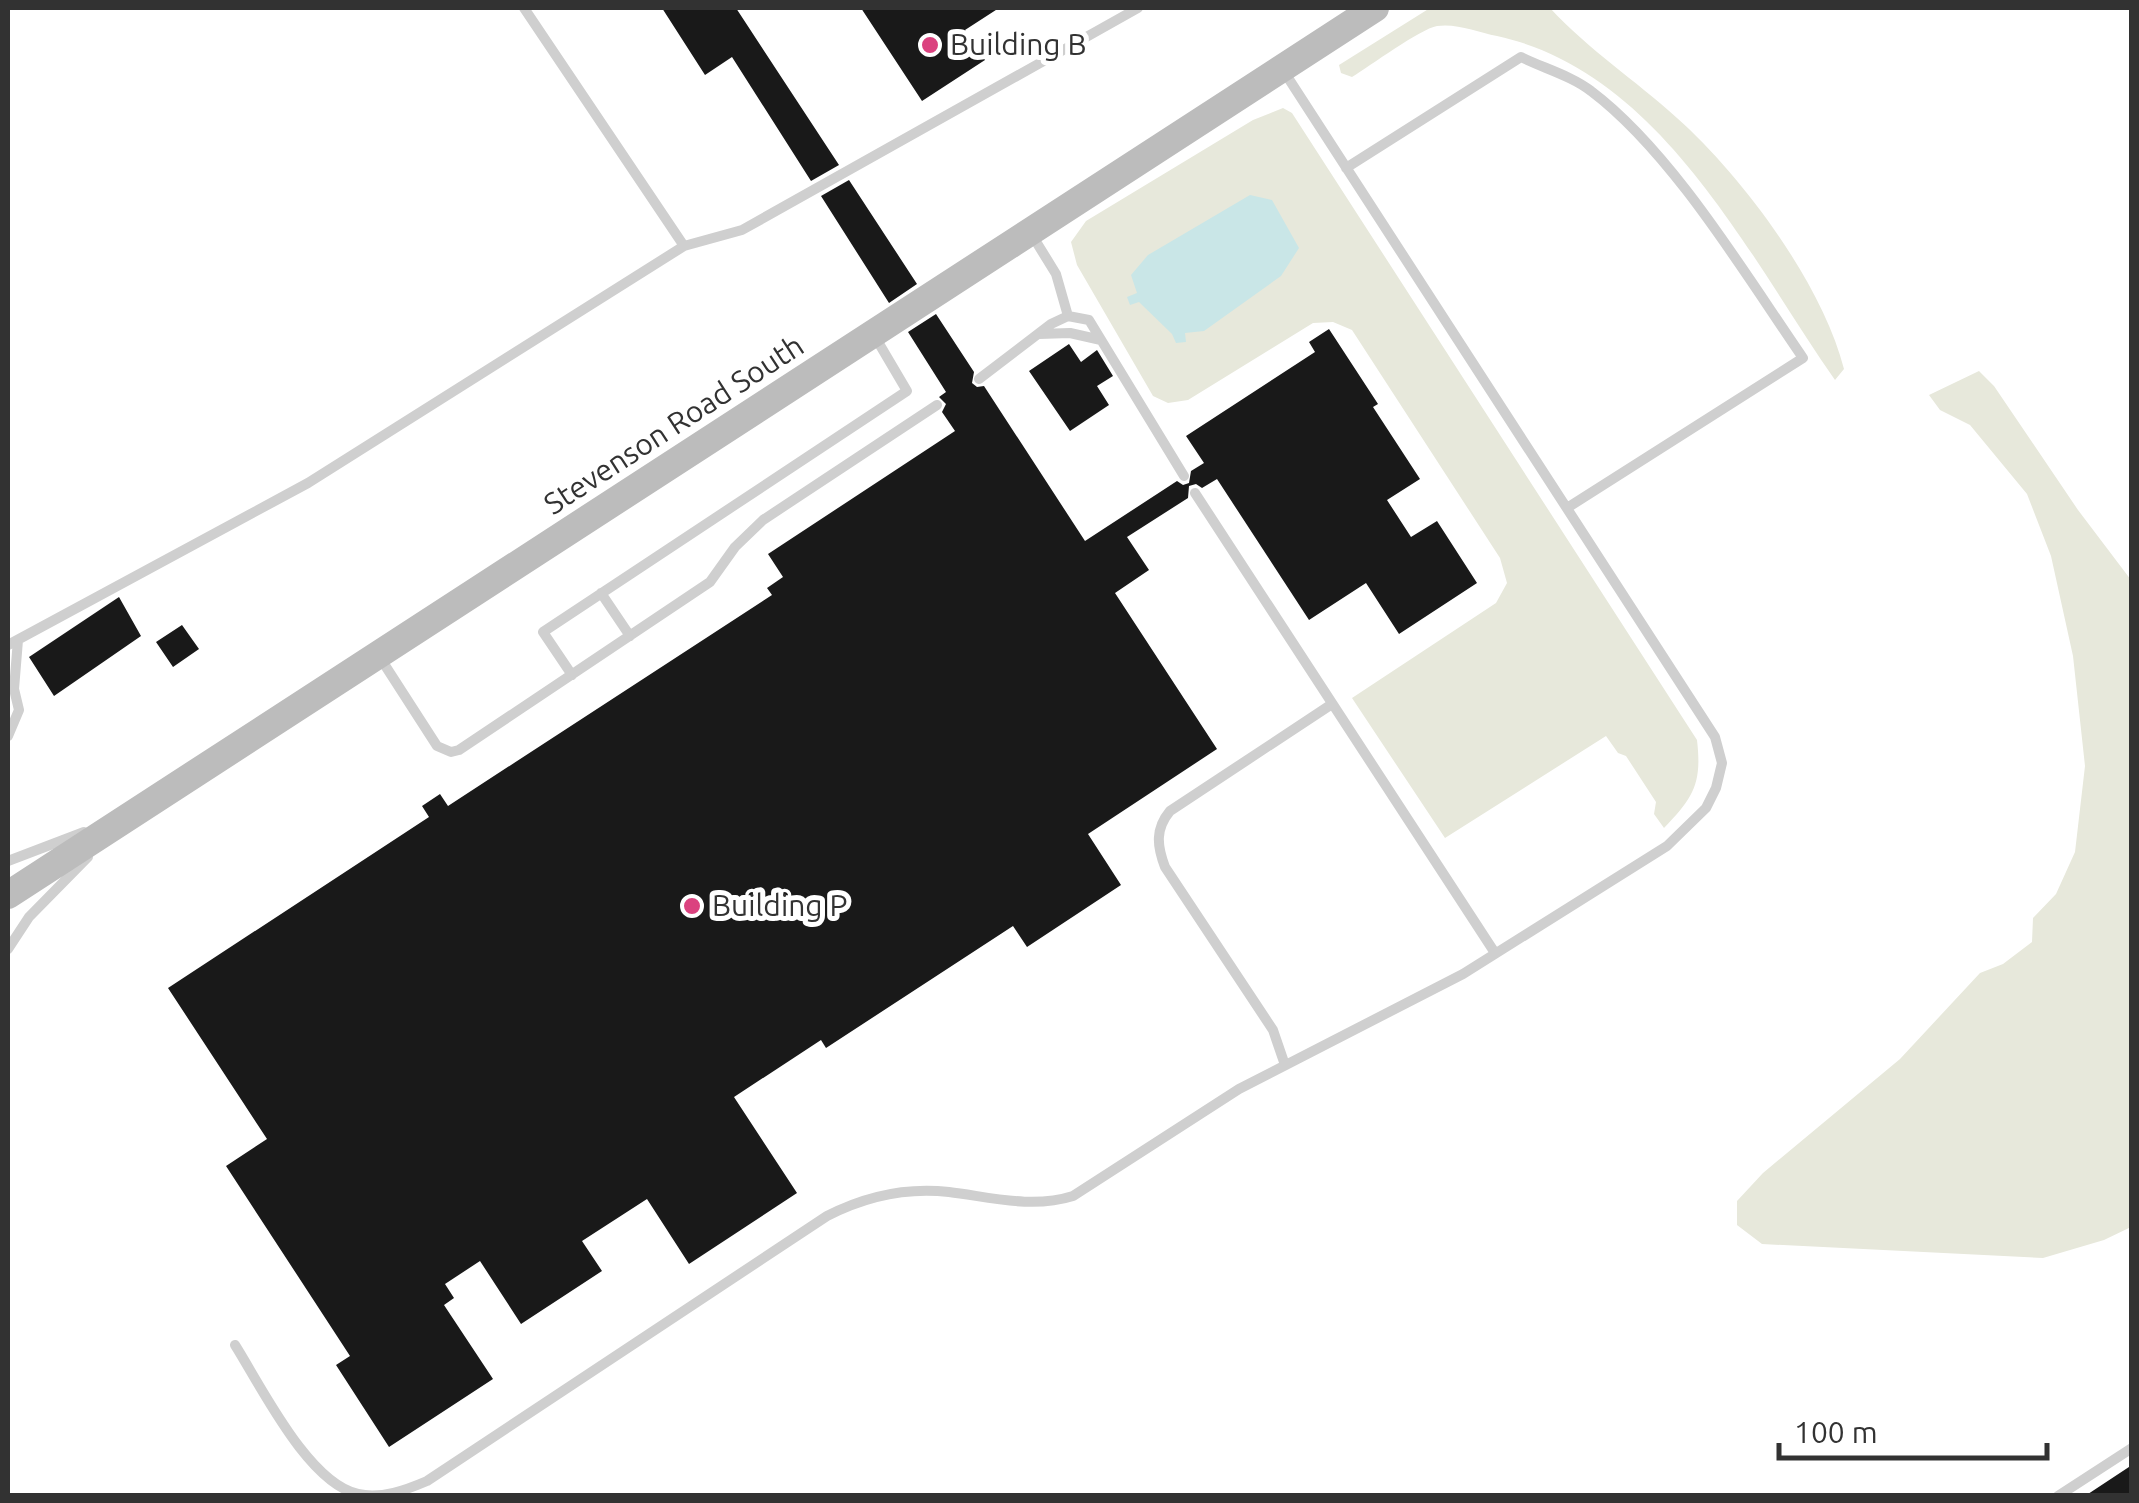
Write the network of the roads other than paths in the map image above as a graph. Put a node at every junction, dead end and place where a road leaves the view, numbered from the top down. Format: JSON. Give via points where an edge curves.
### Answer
{"nodes":[{"id":1,"x":524,"y":8,"type":"edge"},
{"id":2,"x":1138,"y":8,"type":"edge"},
{"id":3,"x":1375,"y":8,"type":"edge"},
{"id":4,"x":1282,"y":69,"type":"junction"},
{"id":5,"x":1346,"y":168,"type":"junction"},
{"id":6,"x":1030,"y":232,"type":"junction"},
{"id":7,"x":684,"y":246,"type":"junction"},
{"id":8,"x":1068,"y":316,"type":"junction"},
{"id":9,"x":873,"y":334,"type":"junction"},
{"id":10,"x":1037,"y":334,"type":"junction"},
{"id":11,"x":1102,"y":340,"type":"junction"},
{"id":12,"x":979,"y":378,"type":"dead end"},
{"id":13,"x":937,"y":406,"type":"dead end"},
{"id":14,"x":1184,"y":476,"type":"dead end"},
{"id":15,"x":1195,"y":493,"type":"dead end"},
{"id":16,"x":1566,"y":508,"type":"junction"},
{"id":17,"x":600,"y":594,"type":"junction"},
{"id":18,"x":630,"y":636,"type":"junction"},
{"id":19,"x":13,"y":643,"type":"edge"},
{"id":20,"x":378,"y":655,"type":"junction"},
{"id":21,"x":572,"y":675,"type":"junction"},
{"id":22,"x":11,"y":693,"type":"edge"},
{"id":23,"x":1332,"y":704,"type":"junction"},
{"id":24,"x":8,"y":736,"type":"edge"},
{"id":25,"x":128,"y":818,"type":"junction"},
{"id":26,"x":8,"y":861,"type":"edge"},
{"id":27,"x":8,"y":895,"type":"edge"},
{"id":28,"x":8,"y":949,"type":"edge"},
{"id":29,"x":1495,"y":953,"type":"junction"},
{"id":30,"x":1284,"y":1065,"type":"junction"},
{"id":31,"x":234,"y":1345,"type":"dead end"},
{"id":32,"x":2132,"y":1448,"type":"edge"},
{"id":33,"x":2058,"y":1496,"type":"edge"}],
"edges":[{"from":1,"to":7,"type":"lane"},
{"from":2,"to":7,"type":"lane","via":[[742,230]]},
{"from":3,"to":4,"type":"main road","name":"Stevenson Road South"},
{"from":4,"to":5,"type":"lane"},
{"from":4,"to":6,"type":"main road","name":"Stevenson Road South"},
{"from":5,"to":16,"type":"lane"},
{"from":5,"to":16,"type":"lane","via":[[1521,58],[1590,89],[1654,150],[1803,358]]},
{"from":6,"to":8,"type":"lane","via":[[1056,274]]},
{"from":6,"to":9,"type":"main road","name":"Stevenson Road South"},
{"from":7,"to":19,"type":"lane","via":[[308,484]]},
{"from":8,"to":10,"type":"lane"},
{"from":8,"to":11,"type":"lane","via":[[1089,320]]},
{"from":9,"to":17,"type":"lane","via":[[907,391]]},
{"from":9,"to":20,"type":"main road","name":"Stevenson Road South"},
{"from":10,"to":11,"type":"lane"},
{"from":10,"to":12,"type":"lane"},
{"from":11,"to":14,"type":"lane"},
{"from":13,"to":18,"type":"lane","via":[[763,520],[710,582]]},
{"from":15,"to":23,"type":"lane"},
{"from":16,"to":29,"type":"lane","via":[[1715,737],[1722,763],[1706,808],[1667,846]]},
{"from":17,"to":18,"type":"lane"},
{"from":17,"to":21,"type":"lane","via":[[543,632]]},
{"from":18,"to":21,"type":"lane"},
{"from":19,"to":22,"type":"lane"},
{"from":20,"to":21,"type":"lane","via":[[437,746],[451,752]]},
{"from":20,"to":25,"type":"main road","name":"Stevenson Road South"},
{"from":22,"to":24,"type":"lane","via":[[19,710]]},
{"from":23,"to":29,"type":"lane"},
{"from":23,"to":30,"type":"lane","via":[[1170,811],[1159,834],[1165,867],[1270,1026]]},
{"from":25,"to":26,"type":"lane"},
{"from":25,"to":27,"type":"main road","name":"Stevenson Road South"},
{"from":25,"to":28,"type":"lane","via":[[29,917]]},
{"from":29,"to":30,"type":"lane"},
{"from":30,"to":31,"type":"lane","via":[[1073,1196],[1014,1202],[921,1190],[849,1205],[403,1492],[356,1494],[319,1470]]},
{"from":32,"to":33,"type":"lane"}]}
